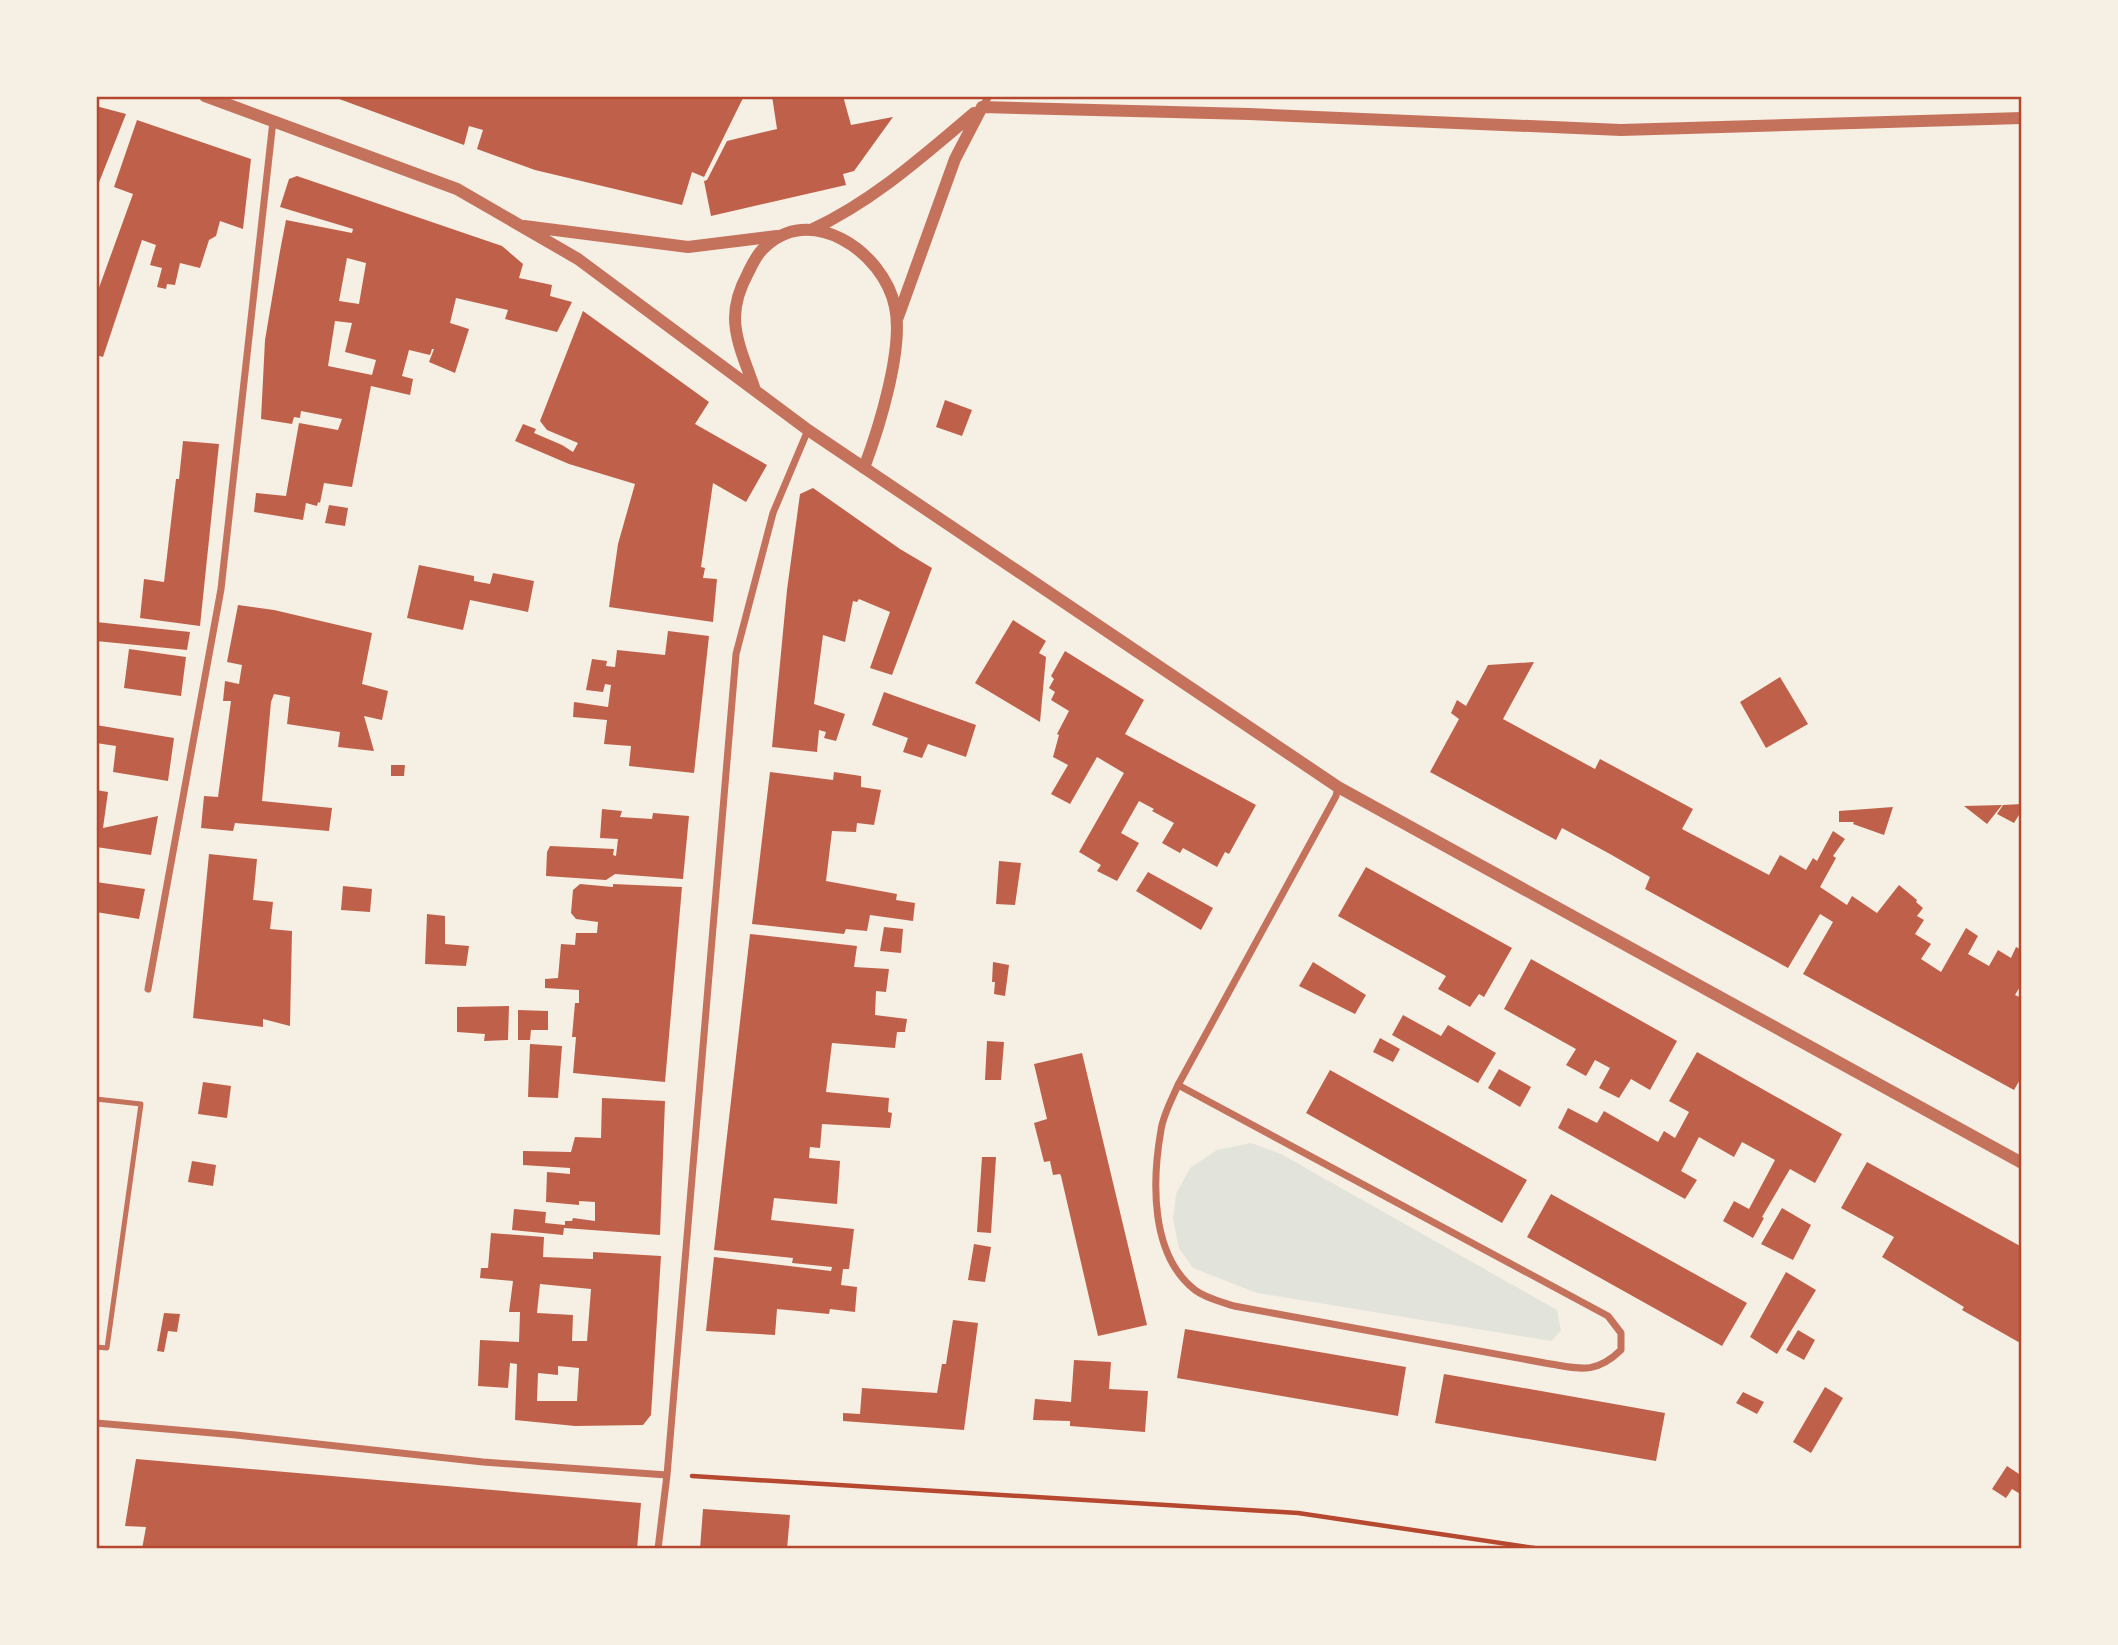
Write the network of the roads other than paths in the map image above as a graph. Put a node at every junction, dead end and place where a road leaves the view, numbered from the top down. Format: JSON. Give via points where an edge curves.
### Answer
{"nodes":[{"id":1,"x":205,"y":96,"type":"edge"},
{"id":2,"x":986,"y":101,"type":"edge"},
{"id":3,"x":2022,"y":118,"type":"edge"},
{"id":4,"x":273,"y":121,"type":"junction"},
{"id":5,"x":521,"y":226,"type":"junction"},
{"id":6,"x":811,"y":230,"type":"junction"},
{"id":7,"x":782,"y":236,"type":"junction"},
{"id":8,"x":897,"y":321,"type":"junction"},
{"id":9,"x":755,"y":390,"type":"junction"},
{"id":10,"x":808,"y":430,"type":"junction"},
{"id":11,"x":864,"y":468,"type":"junction"},
{"id":12,"x":1338,"y":787,"type":"junction"},
{"id":13,"x":149,"y":989,"type":"dead end"},
{"id":14,"x":1178,"y":1085,"type":"junction"},
{"id":15,"x":96,"y":1099,"type":"edge"},
{"id":16,"x":2022,"y":1163,"type":"edge"},
{"id":17,"x":96,"y":1347,"type":"edge"},
{"id":18,"x":96,"y":1423,"type":"edge"},
{"id":19,"x":667,"y":1475,"type":"junction"},
{"id":20,"x":658,"y":1549,"type":"edge"}],
"edges":[{"from":1,"to":4,"type":"street"},
{"from":2,"to":3,"type":"street","via":[[1621,130]]},
{"from":2,"to":6,"type":"street","via":[[897,178]]},
{"from":2,"to":8,"type":"street","via":[[955,159]]},
{"from":4,"to":5,"type":"street","via":[[457,189]]},
{"from":4,"to":13,"type":"street","via":[[221,589]]},
{"from":5,"to":7,"type":"street","via":[[688,247]]},
{"from":5,"to":9,"type":"street","via":[[578,259]]},
{"from":6,"to":7,"type":"street"},
{"from":6,"to":8,"type":"street","via":[[833,234],[870,260],[890,290]]},
{"from":7,"to":9,"type":"street","via":[[762,250],[742,284],[736,309],[735,321]]},
{"from":8,"to":11,"type":"street","via":[[878,431]]},
{"from":9,"to":10,"type":"street"},
{"from":10,"to":11,"type":"street"},
{"from":10,"to":19,"type":"street","via":[[773,513],[736,654]]},
{"from":11,"to":12,"type":"street"},
{"from":12,"to":14,"type":"street"},
{"from":12,"to":16,"type":"street"},
{"from":14,"to":14,"type":"street","via":[[1161,1127],[1155,1190],[1163,1241],[1177,1273],[1197,1292],[1234,1307],[1586,1370],[1608,1363],[1621,1350],[1621,1333],[1608,1315]]},
{"from":15,"to":17,"type":"lane","via":[[141,1104],[107,1348]]},
{"from":18,"to":19,"type":"street","via":[[483,1462]]},
{"from":19,"to":20,"type":"street"}]}
